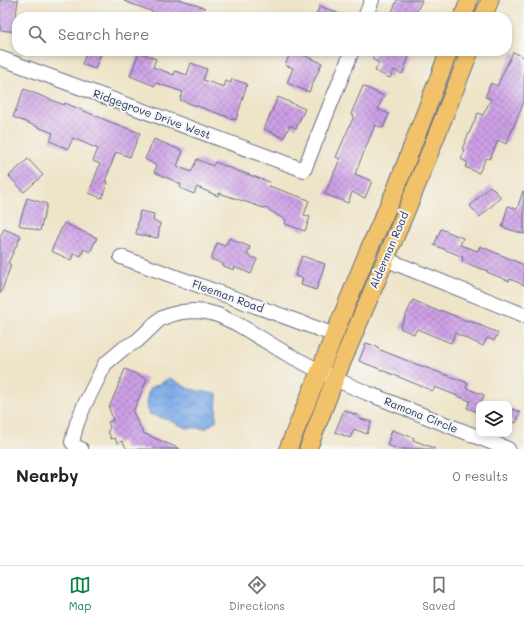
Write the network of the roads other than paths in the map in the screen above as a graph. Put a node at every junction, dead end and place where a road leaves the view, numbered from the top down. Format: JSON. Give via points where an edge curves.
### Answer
{"nodes":[{"id":1,"x":372,"y":0,"type":"edge"},
{"id":2,"x":469,"y":0,"type":"edge"},
{"id":3,"x":490,"y":0,"type":"edge"},
{"id":4,"x":367,"y":12,"type":"edge"},
{"id":5,"x":465,"y":12,"type":"edge"},
{"id":6,"x":485,"y":12,"type":"edge"},
{"id":7,"x":350,"y":56,"type":"edge"},
{"id":8,"x":447,"y":56,"type":"edge"},
{"id":9,"x":468,"y":56,"type":"edge"},
{"id":10,"x":0,"y":58,"type":"edge"},
{"id":11,"x":121,"y":256,"type":"dead end"},
{"id":12,"x":385,"y":259,"type":"junction"},
{"id":13,"x":524,"y":315,"type":"edge"},
{"id":14,"x":335,"y":335,"type":"junction"},
{"id":15,"x":319,"y":371,"type":"junction"},
{"id":16,"x":335,"y":379,"type":"junction"},
{"id":17,"x":80,"y":449,"type":"edge"},
{"id":18,"x":288,"y":449,"type":"edge"},
{"id":19,"x":308,"y":449,"type":"edge"},
{"id":20,"x":508,"y":449,"type":"edge"}],
"edges":[{"from":1,"to":4,"type":"street"},
{"from":2,"to":5,"type":"main road"},
{"from":3,"to":6,"type":"main road"},
{"from":7,"to":10,"type":"street","name":"Ridgegrove Drive West","via":[[304,170]]},
{"from":8,"to":14,"type":"main road","name":"Alderman Road","via":[[395,191]]},
{"from":9,"to":12,"type":"main road","name":"Alderman Road"},
{"from":11,"to":14,"type":"street","name":"Fleeman Road"},
{"from":12,"to":13,"type":"street"},
{"from":12,"to":16,"type":"main road","name":"Alderman Road"},
{"from":14,"to":15,"type":"main road","name":"Alderman Road"},
{"from":15,"to":16,"type":"street","name":"Ramona Circle"},
{"from":15,"to":17,"type":"street","name":"Ramona Circle","via":[[218,315],[193,311],[170,315],[160,319],[137,341],[105,364],[75,428],[72,442]]},
{"from":15,"to":18,"type":"main road","name":"Alderman Road"},
{"from":16,"to":19,"type":"main road","name":"Alderman Road"},
{"from":16,"to":20,"type":"street","name":"Ramona Circle"}]}
